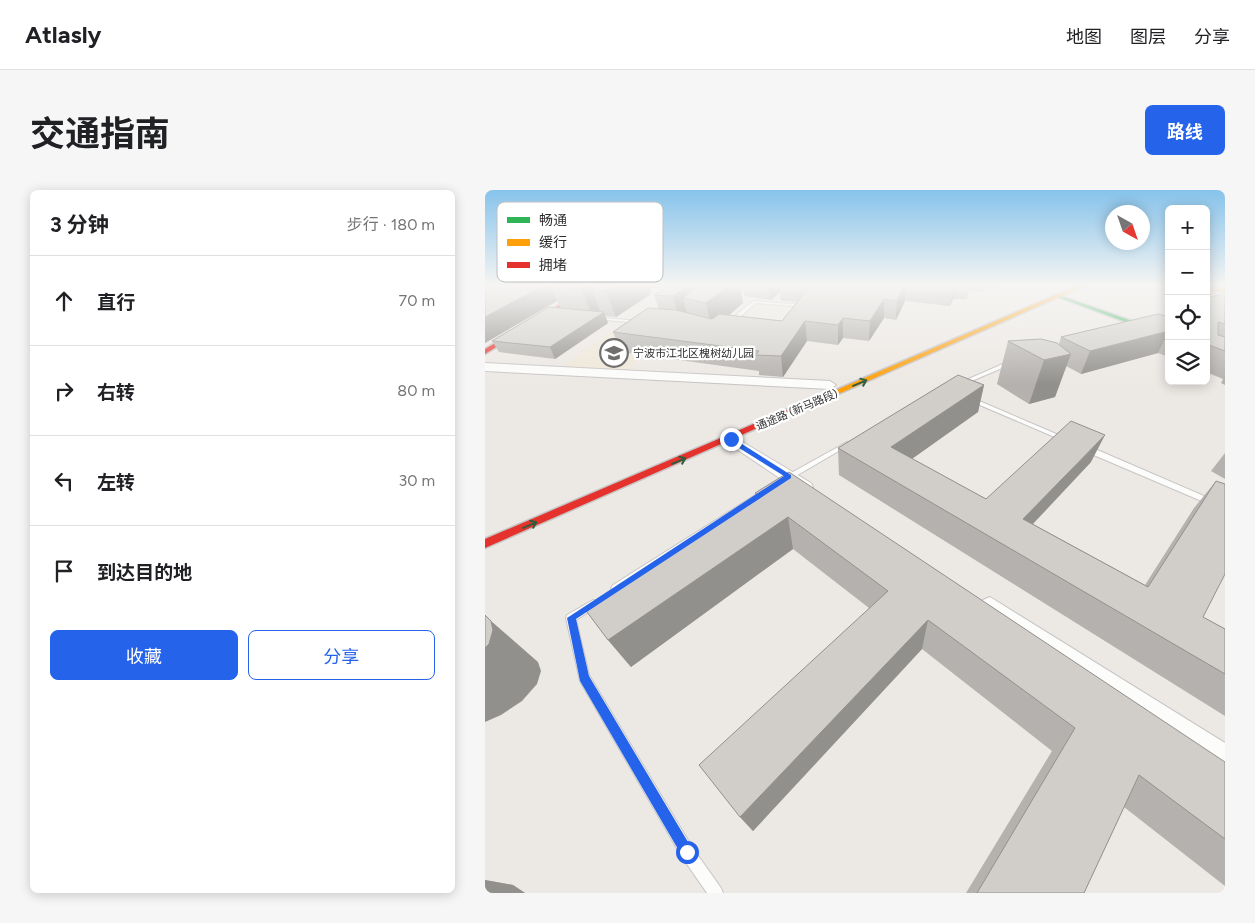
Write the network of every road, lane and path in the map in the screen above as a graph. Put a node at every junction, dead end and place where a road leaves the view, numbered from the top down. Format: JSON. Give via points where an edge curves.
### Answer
{"nodes":[{"id":1,"x":539,"y":319,"type":"edge"},
{"id":2,"x":602,"y":319,"type":"edge"},
{"id":3,"x":735,"y":319,"type":"edge"},
{"id":4,"x":988,"y":319,"type":"edge"},
{"id":5,"x":999,"y":319,"type":"edge"},
{"id":6,"x":1128,"y":319,"type":"edge"},
{"id":7,"x":644,"y":320,"type":"edge"},
{"id":8,"x":723,"y":329,"type":"edge"},
{"id":9,"x":1165,"y":334,"type":"edge"},
{"id":10,"x":485,"y":352,"type":"edge"},
{"id":11,"x":1024,"y":357,"type":"edge"},
{"id":12,"x":485,"y":367,"type":"edge"},
{"id":13,"x":830,"y":385,"type":"junction"},
{"id":14,"x":948,"y":390,"type":"edge"},
{"id":15,"x":966,"y":397,"type":"edge"},
{"id":16,"x":731,"y":439,"type":"junction"},
{"id":17,"x":855,"y":440,"type":"edge"},
{"id":18,"x":630,"y":468,"type":"dead end"},
{"id":19,"x":781,"y":482,"type":"junction"},
{"id":20,"x":823,"y":498,"type":"edge"},
{"id":21,"x":1225,"y":508,"type":"edge"},
{"id":22,"x":485,"y":544,"type":"edge"},
{"id":23,"x":973,"y":596,"type":"edge"},
{"id":24,"x":1225,"y":758,"type":"edge"},
{"id":25,"x":716,"y":893,"type":"edge"}],
"edges":[{"from":1,"to":10,"type":"main road"},
{"from":2,"to":7,"type":"lane"},
{"from":3,"to":8,"type":"lane"},
{"from":4,"to":13,"type":"main road","name":"通途路 (新马路段)"},
{"from":16,"to":5,"type":"main road","name":"通途路 (新马路段)","one_way":true},
{"from":6,"to":9,"type":"main road"},
{"from":11,"to":14,"type":"lane"},
{"from":12,"to":13,"type":"street"},
{"from":13,"to":18,"type":"main road","name":"通途路 (新马路段)"},
{"from":15,"to":21,"type":"lane"},
{"from":16,"to":19,"type":"street"},
{"from":22,"to":16,"type":"main road","name":"通途路 (新马路段)","one_way":true},
{"from":17,"to":19,"type":"lane"},
{"from":19,"to":20,"type":"street"},
{"from":19,"to":25,"type":"lane","via":[[571,618],[584,677],[687,852]]},
{"from":23,"to":24,"type":"street"}]}
